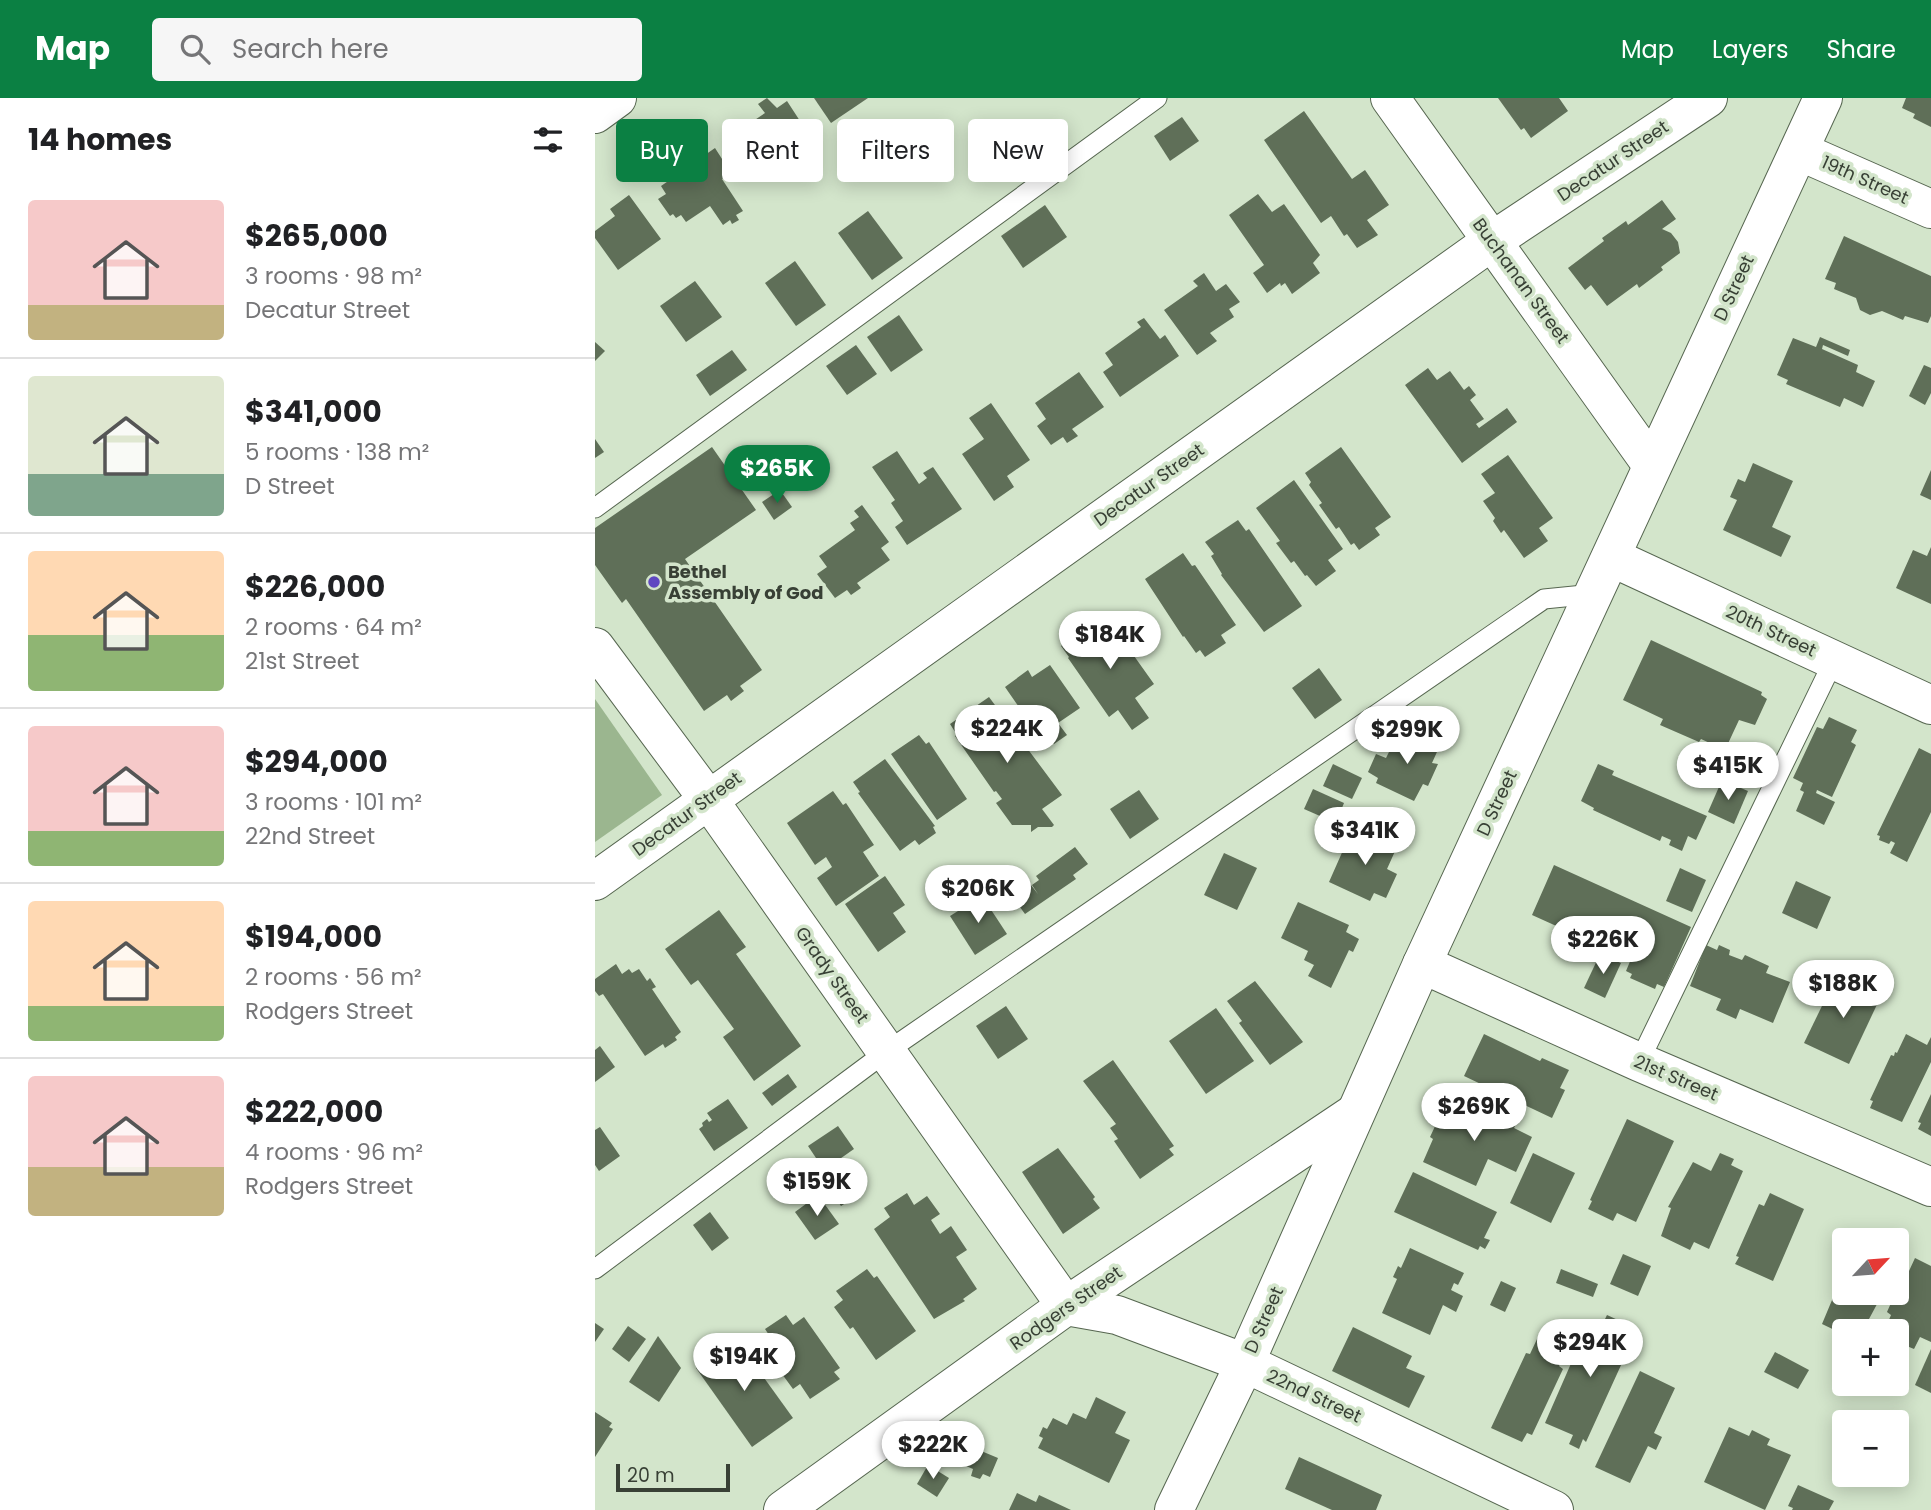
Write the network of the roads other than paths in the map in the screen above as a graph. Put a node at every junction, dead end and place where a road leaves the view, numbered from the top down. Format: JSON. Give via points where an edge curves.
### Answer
{"nodes":[{"id":1,"x":617,"y":98,"type":"edge"},
{"id":2,"x":1157,"y":98,"type":"edge"},
{"id":3,"x":1390,"y":98,"type":"edge"},
{"id":4,"x":1708,"y":98,"type":"edge"},
{"id":5,"x":1823,"y":98,"type":"edge"},
{"id":6,"x":595,"y":114,"type":"edge"},
{"id":7,"x":1799,"y":150,"type":"junction"},
{"id":8,"x":1931,"y":209,"type":"edge"},
{"id":9,"x":1492,"y":241,"type":"junction"},
{"id":10,"x":1651,"y":464,"type":"junction"},
{"id":11,"x":595,"y":508,"type":"edge"},
{"id":12,"x":1612,"y":557,"type":"junction"},
{"id":13,"x":1594,"y":593,"type":"junction"},
{"id":14,"x":595,"y":647,"type":"edge"},
{"id":15,"x":1834,"y":660,"type":"junction"},
{"id":16,"x":1931,"y":705,"type":"edge"},
{"id":17,"x":708,"y":799,"type":"junction"},
{"id":18,"x":595,"y":881,"type":"edge"},
{"id":19,"x":1422,"y":964,"type":"junction"},
{"id":20,"x":886,"y":1052,"type":"junction"},
{"id":21,"x":1639,"y":1062,"type":"junction"},
{"id":22,"x":1355,"y":1113,"type":"junction"},
{"id":23,"x":1931,"y":1187,"type":"edge"},
{"id":24,"x":595,"y":1269,"type":"edge"},
{"id":25,"x":1066,"y":1306,"type":"junction"},
{"id":26,"x":1245,"y":1363,"type":"junction"},
{"id":27,"x":783,"y":1510,"type":"edge"},
{"id":28,"x":1174,"y":1510,"type":"edge"},
{"id":29,"x":1554,"y":1510,"type":"edge"}],
"edges":[{"from":1,"to":6,"type":"street"},
{"from":2,"to":11,"type":"lane"},
{"from":3,"to":9,"type":"street","name":"Buchanan Street"},
{"from":4,"to":9,"type":"street","name":"Decatur Street"},
{"from":5,"to":7,"type":"street","name":"D Street"},
{"from":7,"to":8,"type":"street","name":"19th Street"},
{"from":7,"to":10,"type":"street","name":"D Street"},
{"from":9,"to":10,"type":"street","name":"Buchanan Street"},
{"from":9,"to":17,"type":"street","name":"Decatur Street"},
{"from":10,"to":12,"type":"street","name":"D Street"},
{"from":12,"to":13,"type":"street","name":"D Street"},
{"from":12,"to":15,"type":"street","name":"20th Street"},
{"from":13,"to":19,"type":"street","name":"D Street"},
{"from":13,"to":20,"type":"lane","via":[[1544,599]]},
{"from":14,"to":17,"type":"street","name":"Grady Street"},
{"from":15,"to":16,"type":"street","name":"20th Street"},
{"from":15,"to":21,"type":"lane"},
{"from":17,"to":18,"type":"street","name":"Decatur Street"},
{"from":17,"to":20,"type":"street","name":"Grady Street"},
{"from":19,"to":21,"type":"street","name":"21st Street"},
{"from":19,"to":22,"type":"street","name":"D Street"},
{"from":20,"to":24,"type":"lane"},
{"from":20,"to":25,"type":"street","name":"Grady Street"},
{"from":21,"to":23,"type":"street","name":"21st Street"},
{"from":22,"to":25,"type":"street","name":"Rodgers Street"},
{"from":22,"to":26,"type":"street","name":"D Street"},
{"from":25,"to":26,"type":"street","name":"22nd Street","via":[[1117,1315]]},
{"from":25,"to":27,"type":"street","name":"Rodgers Street"},
{"from":26,"to":28,"type":"street","name":"D Street"},
{"from":26,"to":29,"type":"street","name":"22nd Street"}]}
